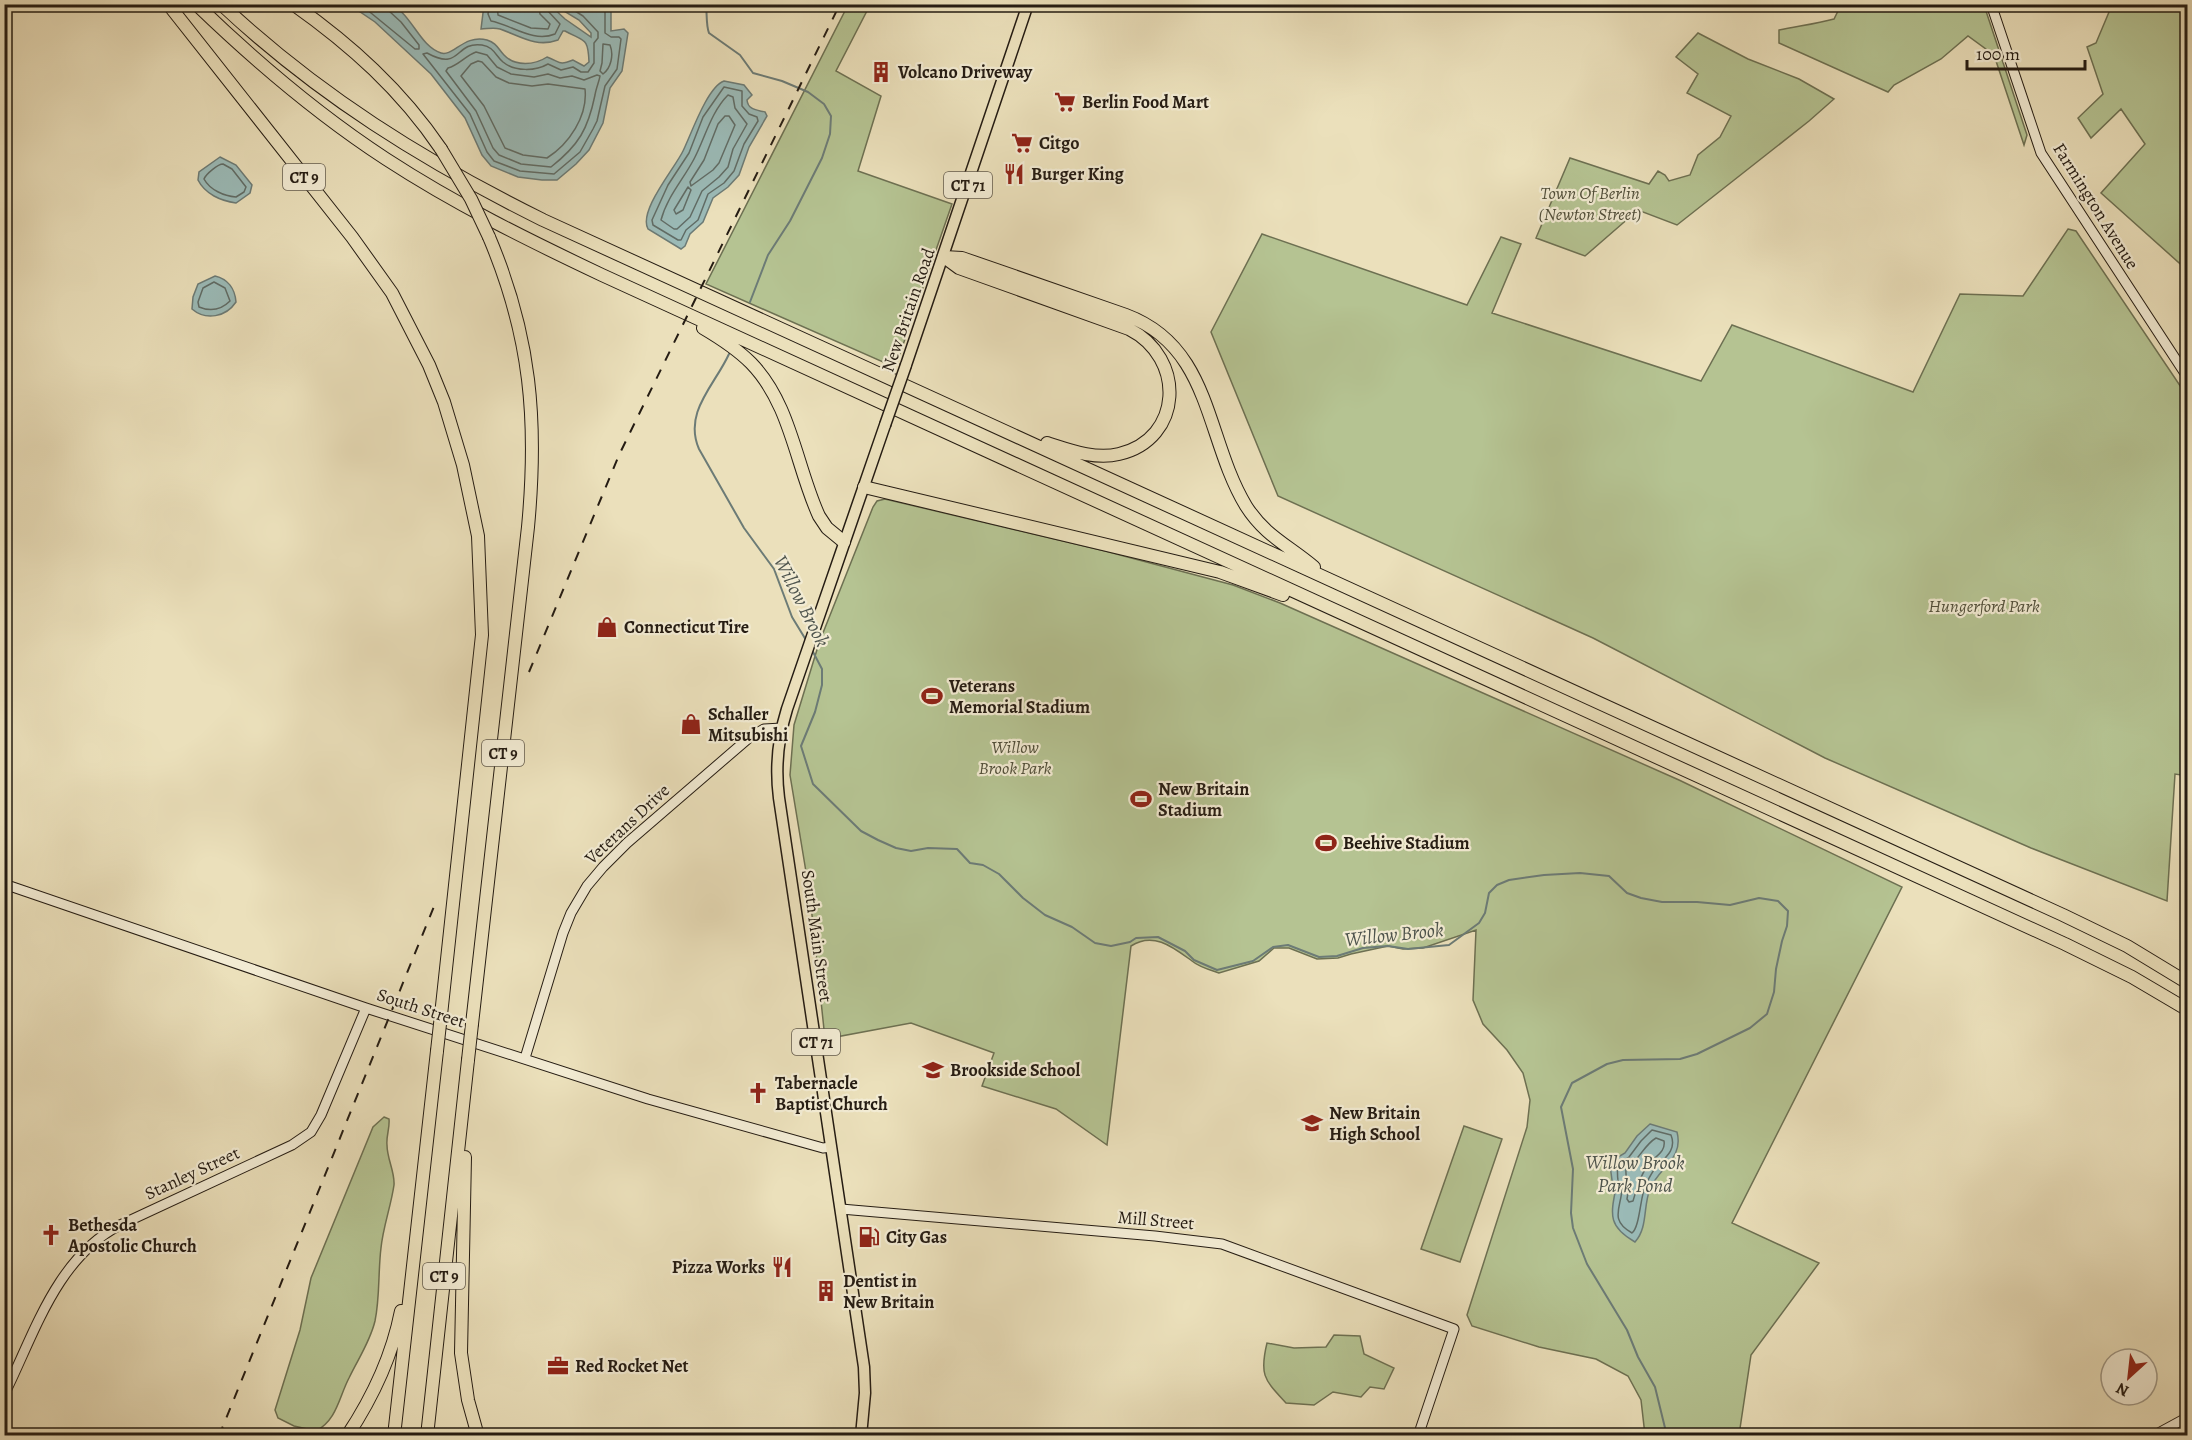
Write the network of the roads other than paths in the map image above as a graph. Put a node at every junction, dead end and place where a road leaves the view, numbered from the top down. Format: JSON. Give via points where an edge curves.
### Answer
{"nodes":[{"id":1,"x":168,"y":4,"type":"edge"},
{"id":2,"x":196,"y":4,"type":"edge"},
{"id":3,"x":220,"y":4,"type":"edge"},
{"id":4,"x":293,"y":4,"type":"edge"},
{"id":5,"x":1028,"y":4,"type":"edge"},
{"id":6,"x":1991,"y":4,"type":"edge"},
{"id":7,"x":944,"y":257,"type":"junction"},
{"id":8,"x":669,"y":305,"type":"junction"},
{"id":9,"x":2187,"y":378,"type":"edge"},
{"id":10,"x":1012,"y":434,"type":"junction"},
{"id":11,"x":864,"y":487,"type":"junction"},
{"id":12,"x":844,"y":542,"type":"junction"},
{"id":13,"x":1326,"y":578,"type":"junction"},
{"id":14,"x":1322,"y":604,"type":"junction"},
{"id":15,"x":815,"y":624,"type":"joint"},
{"id":16,"x":782,"y":728,"type":"junction"},
{"id":17,"x":4,"y":884,"type":"edge"},
{"id":18,"x":2187,"y":983,"type":"edge"},
{"id":19,"x":366,"y":1008,"type":"junction"},
{"id":20,"x":2187,"y":1010,"type":"edge"},
{"id":21,"x":525,"y":1058,"type":"junction"},
{"id":22,"x":462,"y":1117,"type":"junction"},
{"id":23,"x":831,"y":1147,"type":"junction"},
{"id":24,"x":841,"y":1209,"type":"junction"},
{"id":25,"x":412,"y":1276,"type":"junction"},
{"id":26,"x":4,"y":1395,"type":"edge"},
{"id":27,"x":2187,"y":1417,"type":"edge"},
{"id":28,"x":347,"y":1436,"type":"edge"},
{"id":29,"x":394,"y":1436,"type":"edge"},
{"id":30,"x":427,"y":1436,"type":"edge"},
{"id":31,"x":478,"y":1436,"type":"edge"},
{"id":32,"x":861,"y":1436,"type":"edge"},
{"id":33,"x":1418,"y":1436,"type":"edge"},
{"id":34,"x":2153,"y":1436,"type":"edge"}],
"edges":[{"from":1,"to":25,"type":"highway","number":"CT 9","bridge":true,"via":[[364,252],[399,306],[444,402],[470,495],[482,600],[481,656]]},
{"from":2,"to":8,"type":"highway","via":[[288,88],[400,168],[510,231]]},
{"from":3,"to":10,"type":"highway","via":[[339,102],[472,184],[565,231]]},
{"from":4,"to":22,"type":"highway","number":"CT 9","bridge":true,"via":[[378,73],[441,148],[471,199],[512,296],[529,376],[532,482]]},
{"from":5,"to":7,"type":"main road","name":"New Britain Road","number":"CT 71"},
{"from":6,"to":9,"type":"main road","name":"Farmington Avenue","via":[[2041,153]]},
{"from":7,"to":10,"type":"highway","via":[[959,268],[1129,329],[1153,345],[1166,366],[1170,391],[1165,415],[1152,435],[1131,450],[1092,454]]},
{"from":7,"to":11,"type":"main road","name":"New Britain Road","number":"CT 71","bridge":true},
{"from":7,"to":13,"type":"highway","via":[[962,258],[1126,315],[1163,335],[1193,373],[1235,483],[1252,515],[1274,539]]},
{"from":8,"to":12,"type":"highway","via":[[734,348],[763,376],[780,409],[819,516]]},
{"from":8,"to":14,"type":"highway"},
{"from":10,"to":13,"type":"highway"},
{"from":11,"to":12,"type":"main road","name":"New Britain Road","number":"CT 71"},
{"from":11,"to":14,"type":"highway","via":[[1220,572]]},
{"from":12,"to":15,"type":"main road","name":"New Britain Road","number":"CT 71"},
{"from":13,"to":18,"type":"highway","via":[[2073,919]]},
{"from":14,"to":20,"type":"highway","via":[[2065,944]]},
{"from":15,"to":16,"type":"main road","name":"South Main Street","number":"CT 71"},
{"from":16,"to":21,"type":"main road","name":"Veterans Drive","via":[[764,729],[750,737],[627,843],[591,881],[563,933]]},
{"from":16,"to":23,"type":"main road","name":"South Main Street","number":"CT 71","via":[[778,793]]},
{"from":17,"to":19,"type":"main road","name":"South Street"},
{"from":19,"to":21,"type":"main road","name":"South Street"},
{"from":19,"to":26,"type":"main road","name":"Stanley Street","via":[[311,1132],[292,1145],[120,1225],[94,1241],[58,1285]]},
{"from":21,"to":23,"type":"main road","name":"South Street","via":[[648,1099]]},
{"from":22,"to":30,"type":"highway","number":"CT 9"},
{"from":22,"to":31,"type":"highway","via":[[465,1147],[461,1353]]},
{"from":23,"to":24,"type":"main road","name":"South Main Street","number":"CT 71"},
{"from":24,"to":32,"type":"main road","name":"South Main Street","number":"CT 71","via":[[865,1372]]},
{"from":24,"to":33,"type":"main road","name":"Mill Street","via":[[1222,1244],[1454,1329]]},
{"from":25,"to":28,"type":"highway","via":[[386,1366]]},
{"from":25,"to":29,"type":"highway","number":"CT 9"},
{"from":27,"to":34,"type":"main road"}]}
